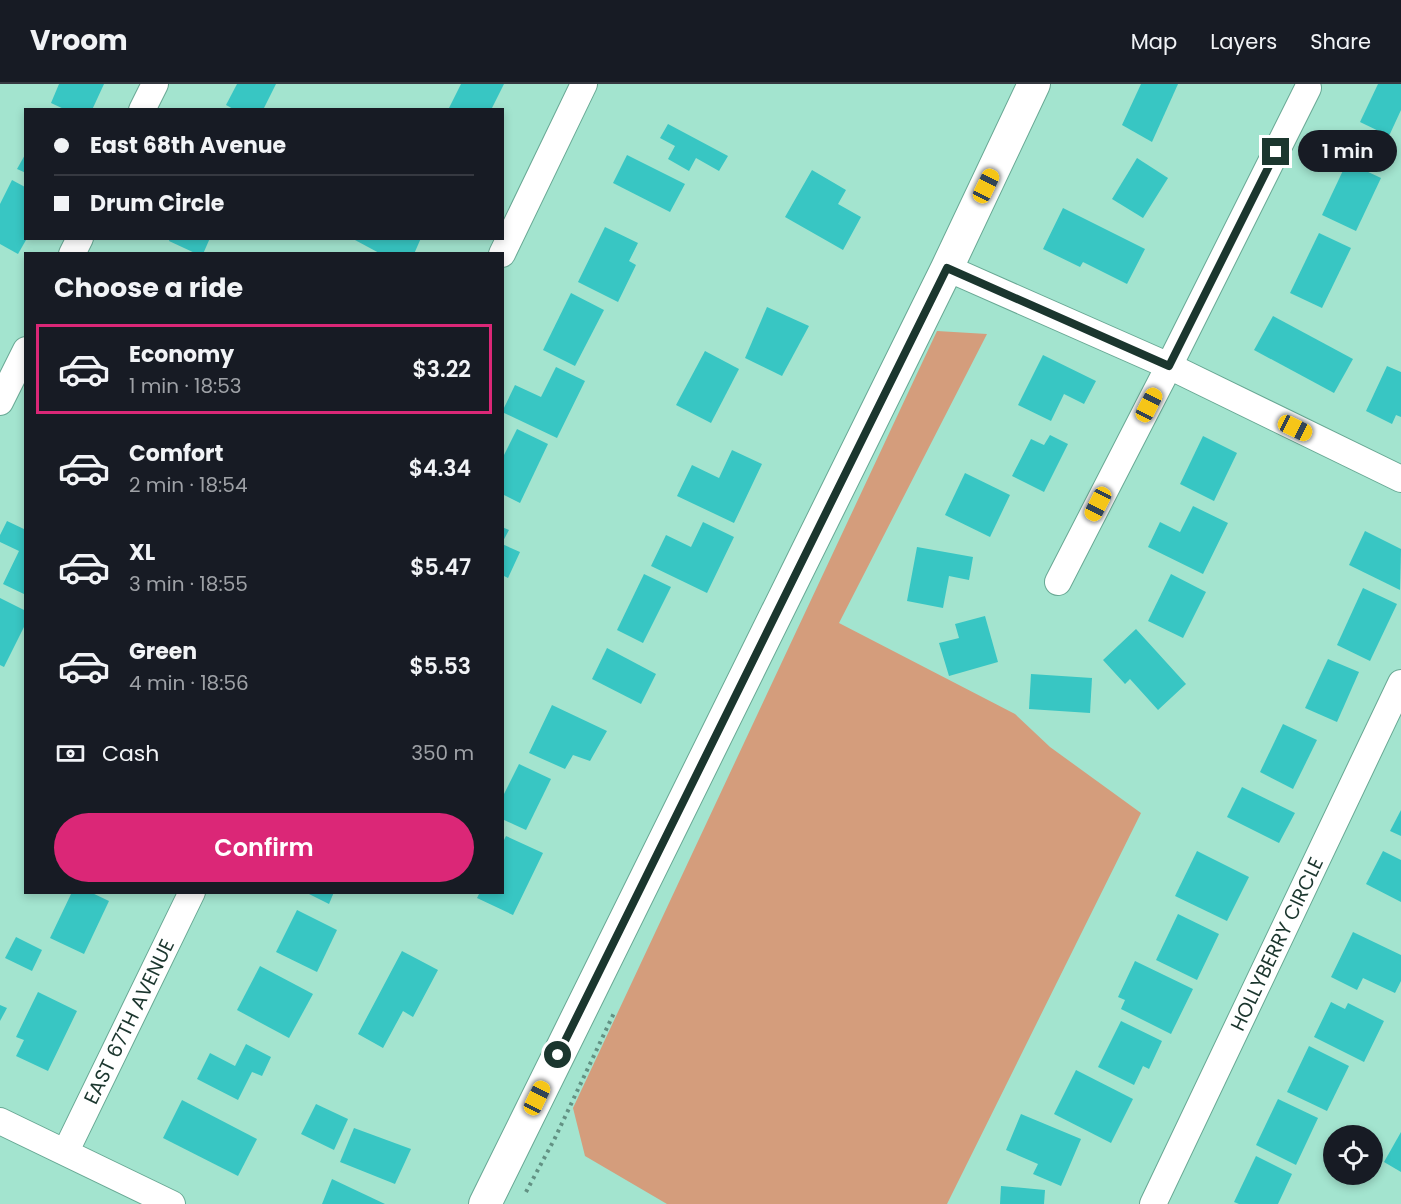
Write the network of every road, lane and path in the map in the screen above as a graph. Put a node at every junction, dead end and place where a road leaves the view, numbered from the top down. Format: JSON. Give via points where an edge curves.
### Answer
{"nodes":[{"id":1,"x":155,"y":84,"type":"edge"},
{"id":2,"x":584,"y":84,"type":"edge"},
{"id":3,"x":1034,"y":84,"type":"edge"},
{"id":4,"x":1308,"y":88,"type":"dead end"},
{"id":5,"x":143,"y":108,"type":"edge"},
{"id":6,"x":503,"y":252,"type":"edge"},
{"id":7,"x":947,"y":268,"type":"junction"},
{"id":8,"x":24,"y":354,"type":"edge"},
{"id":9,"x":1169,"y":366,"type":"junction"},
{"id":10,"x":0,"y":402,"type":"edge"},
{"id":11,"x":1401,"y":479,"type":"edge"},
{"id":12,"x":1058,"y":582,"type":"dead end"},
{"id":13,"x":1401,"y":683,"type":"edge"},
{"id":14,"x":191,"y":894,"type":"edge"},
{"id":15,"x":0,"y":1121,"type":"edge"},
{"id":16,"x":66,"y":1151,"type":"junction"},
{"id":17,"x":172,"y":1204,"type":"edge"},
{"id":18,"x":485,"y":1204,"type":"edge"},
{"id":19,"x":1154,"y":1204,"type":"edge"}],
"edges":[{"from":1,"to":5,"type":"street"},
{"from":2,"to":6,"type":"street"},
{"from":3,"to":7,"type":"street"},
{"from":4,"to":9,"type":"street"},
{"from":7,"to":9,"type":"street"},
{"from":7,"to":18,"type":"street"},
{"from":8,"to":10,"type":"street"},
{"from":9,"to":11,"type":"street"},
{"from":9,"to":12,"type":"street"},
{"from":13,"to":19,"type":"street","name":"HOLLYBERRY CIRCLE"},
{"from":14,"to":16,"type":"street","name":"EAST 67TH AVENUE"},
{"from":15,"to":16,"type":"street"},
{"from":16,"to":17,"type":"street"}]}
